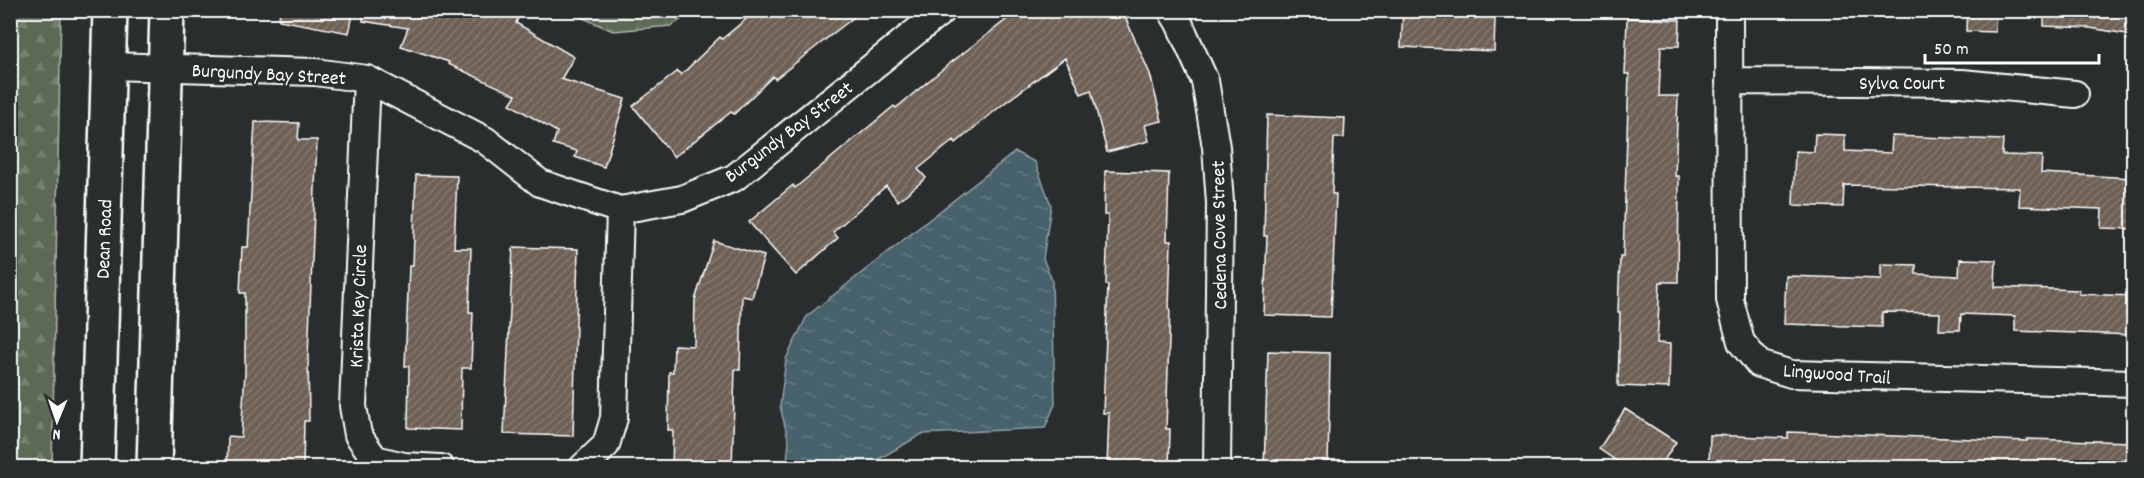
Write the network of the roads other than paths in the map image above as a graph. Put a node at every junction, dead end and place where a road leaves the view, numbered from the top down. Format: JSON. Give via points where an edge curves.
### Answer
{"nodes":[{"id":1,"x":110,"y":10,"type":"edge"},
{"id":2,"x":167,"y":10,"type":"edge"},
{"id":3,"x":943,"y":10,"type":"edge"},
{"id":4,"x":1171,"y":10,"type":"edge"},
{"id":5,"x":1729,"y":10,"type":"edge"},
{"id":6,"x":108,"y":66,"type":"junction"},
{"id":7,"x":166,"y":68,"type":"junction"},
{"id":8,"x":367,"y":79,"type":"junction"},
{"id":9,"x":1729,"y":81,"type":"junction"},
{"id":10,"x":2074,"y":94,"type":"dead end"},
{"id":11,"x":620,"y":210,"type":"junction"},
{"id":12,"x":2133,"y":383,"type":"edge"},
{"id":13,"x":97,"y":468,"type":"edge"},
{"id":14,"x":154,"y":468,"type":"edge"},
{"id":15,"x":441,"y":468,"type":"edge"},
{"id":16,"x":582,"y":468,"type":"edge"},
{"id":17,"x":1217,"y":468,"type":"edge"}],
"edges":[{"from":1,"to":6,"type":"main road","name":"Dean Road"},
{"from":2,"to":7,"type":"main road"},
{"from":3,"to":11,"type":"street","name":"Burgundy Bay Street","via":[[734,178],[682,200]]},
{"from":4,"to":17,"type":"street","name":"Cedena Cove Street","via":[[1204,81],[1216,147],[1220,203]]},
{"from":5,"to":9,"type":"street","name":"Lingwood Trail"},
{"from":6,"to":7,"type":"street","name":"Burgundy Bay Street"},
{"from":6,"to":13,"type":"main road","name":"Dean Road"},
{"from":7,"to":8,"type":"street","name":"Burgundy Bay Street","via":[[315,72]]},
{"from":7,"to":14,"type":"main road"},
{"from":8,"to":11,"type":"street","name":"Burgundy Bay Street","via":[[485,140],[540,183]]},
{"from":8,"to":15,"type":"street","name":"Krista Key Circle","via":[[353,406],[358,435],[375,459],[404,466]]},
{"from":9,"to":10,"type":"street","name":"Sylva Court","via":[[1962,83]]},
{"from":9,"to":12,"type":"street","name":"Lingwood Trail","via":[[1730,300],[1741,342],[1758,364],[1791,374]]},
{"from":11,"to":16,"type":"street","via":[[614,418],[606,446]]}]}
